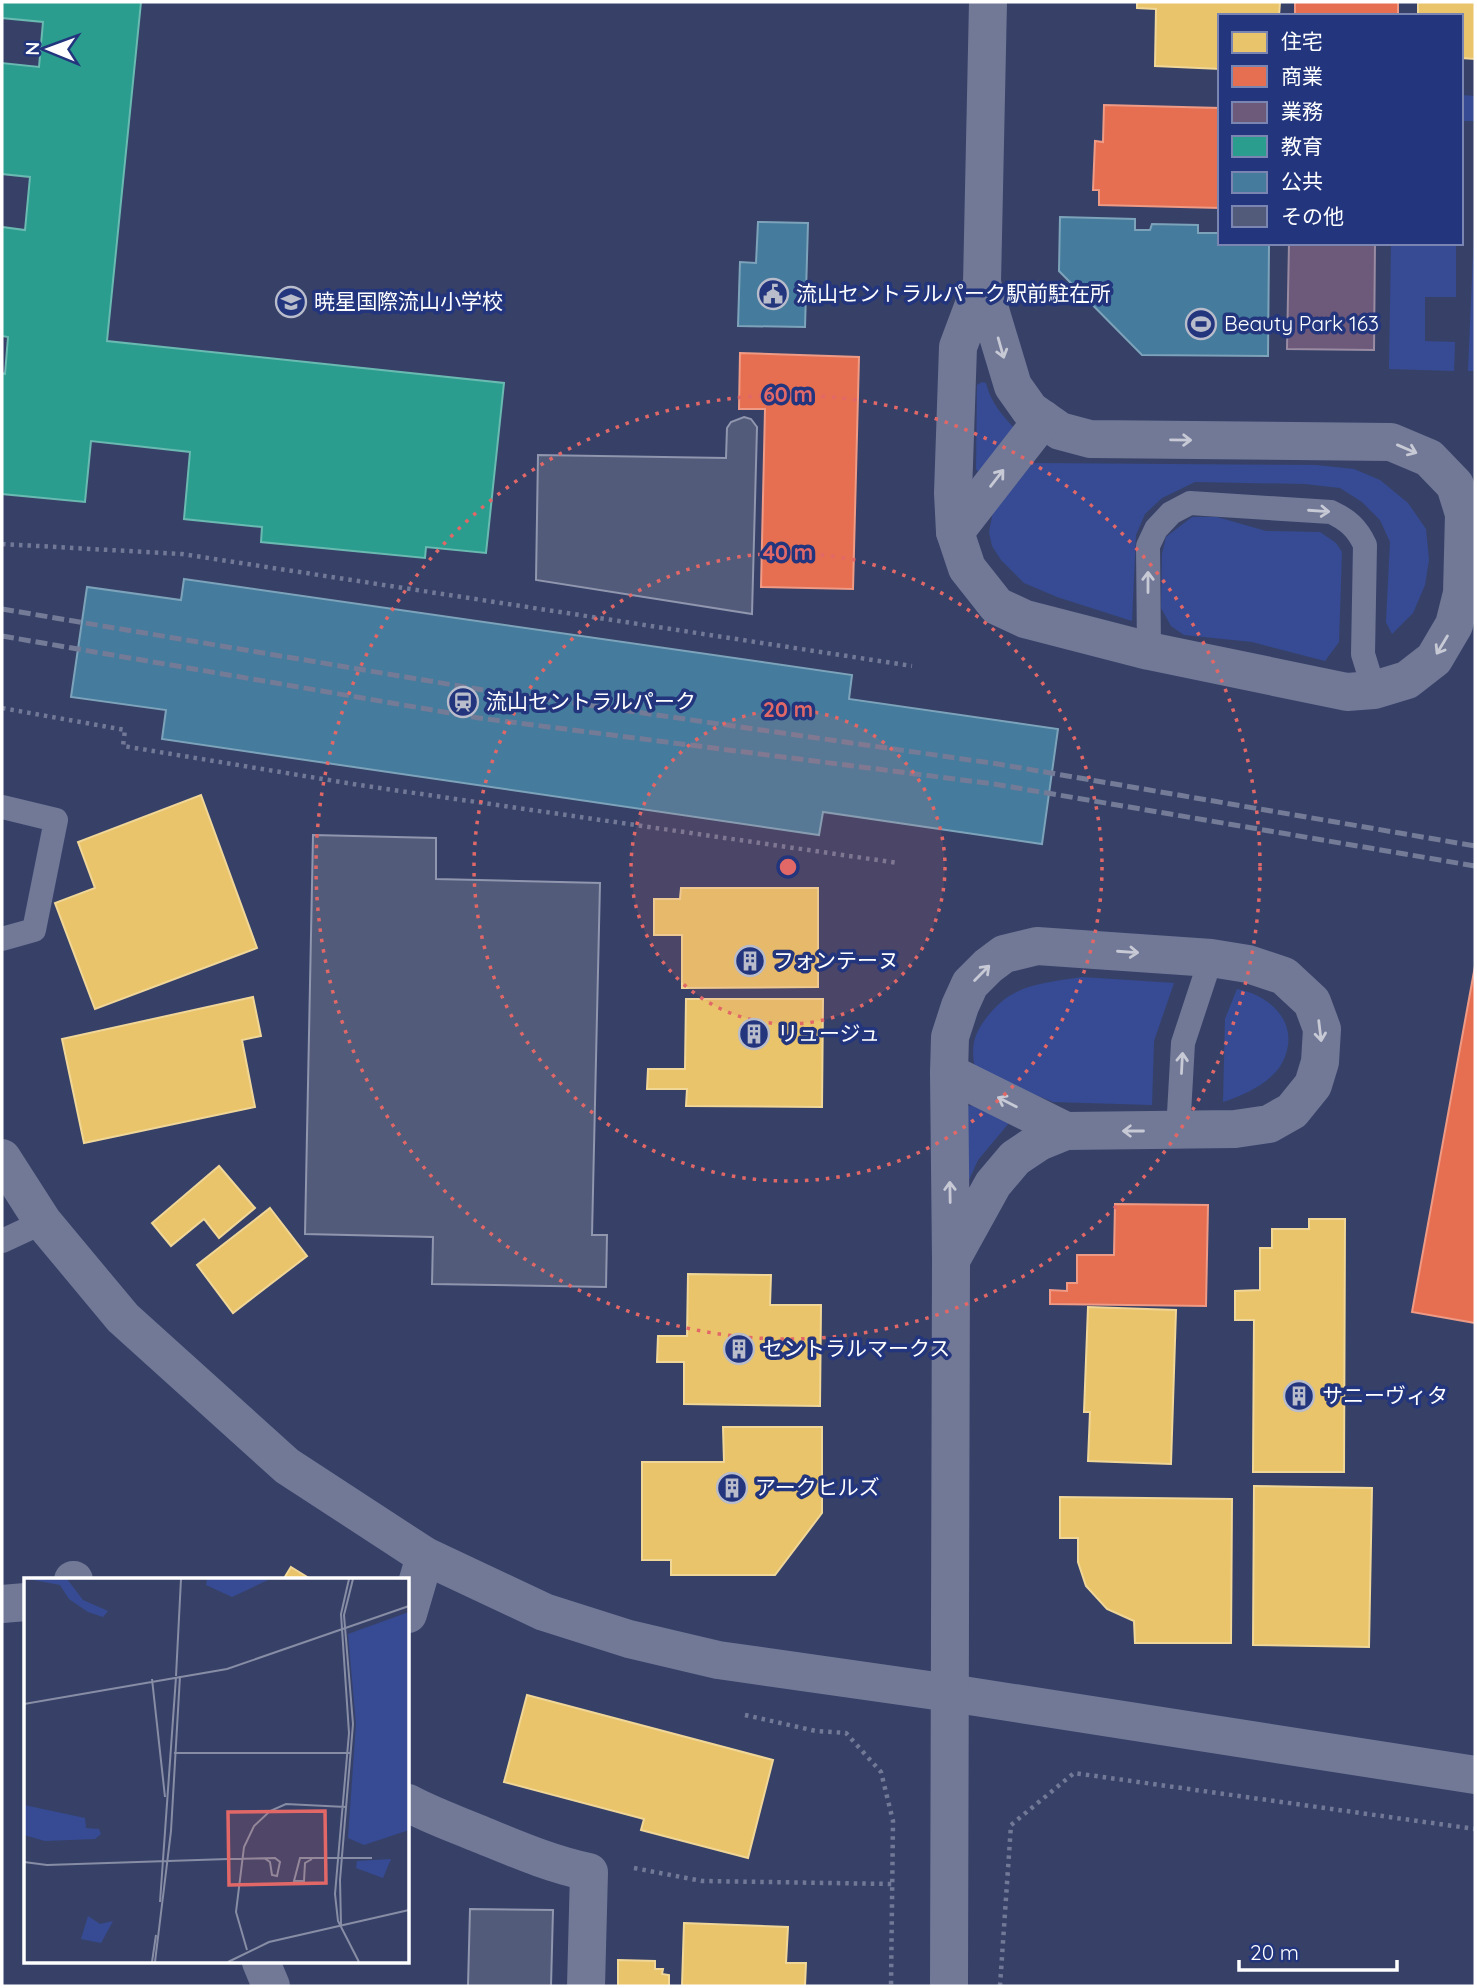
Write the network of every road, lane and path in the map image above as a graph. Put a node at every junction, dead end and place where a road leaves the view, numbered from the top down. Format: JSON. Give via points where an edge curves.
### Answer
{"nodes":[{"id":1,"x":988,"y":2,"type":"edge"},
{"id":2,"x":982,"y":283,"type":"junction"},
{"id":3,"x":1043,"y":419,"type":"junction"},
{"id":4,"x":954,"y":532,"type":"junction"},
{"id":5,"x":2,"y":544,"type":"edge"},
{"id":6,"x":1149,"y":651,"type":"junction"},
{"id":7,"x":912,"y":666,"type":"dead end"},
{"id":8,"x":1374,"y":690,"type":"junction"},
{"id":9,"x":2,"y":708,"type":"edge"},
{"id":10,"x":2,"y":807,"type":"edge"},
{"id":11,"x":898,"y":863,"type":"dead end"},
{"id":12,"x":2,"y":939,"type":"edge"},
{"id":13,"x":1211,"y":958,"type":"junction"},
{"id":14,"x":948,"y":1073,"type":"junction"},
{"id":15,"x":1066,"y":1131,"type":"junction"},
{"id":16,"x":1178,"y":1131,"type":"junction"},
{"id":17,"x":2,"y":1158,"type":"edge"},
{"id":18,"x":43,"y":1222,"type":"junction"},
{"id":19,"x":2,"y":1241,"type":"edge"},
{"id":20,"x":951,"y":1260,"type":"junction"},
{"id":21,"x":425,"y":1556,"type":"junction"},
{"id":22,"x":24,"y":1602,"type":"edge"},
{"id":23,"x":2,"y":1604,"type":"edge"},
{"id":24,"x":410,"y":1607,"type":"edge"},
{"id":25,"x":950,"y":1693,"type":"junction"},
{"id":26,"x":736,"y":1713,"type":"dead end"},
{"id":27,"x":1475,"y":1775,"type":"edge"},
{"id":28,"x":410,"y":1804,"type":"edge"},
{"id":29,"x":1475,"y":1829,"type":"edge"},
{"id":30,"x":589,"y":1872,"type":"junction"},
{"id":31,"x":892,"y":1884,"type":"junction"},
{"id":32,"x":262,"y":1964,"type":"edge"},
{"id":33,"x":271,"y":1986,"type":"edge"},
{"id":34,"x":586,"y":1986,"type":"edge"},
{"id":35,"x":891,"y":1986,"type":"edge"},
{"id":36,"x":949,"y":1986,"type":"edge"},
{"id":37,"x":1000,"y":1986,"type":"edge"}],
"edges":[{"from":1,"to":2,"type":"street"},
{"from":2,"to":3,"type":"street","one_way":true,"via":[[1013,386],[1030,410]]},
{"from":2,"to":4,"type":"street","via":[[958,347]]},
{"from":4,"to":3,"type":"street","one_way":true},
{"from":3,"to":8,"type":"street","one_way":true,"via":[[1060,431],[1090,439],[1391,442],[1429,458],[1455,485],[1464,513],[1462,593],[1454,625],[1434,659],[1407,680]]},
{"from":4,"to":6,"type":"street","via":[[967,568],[997,606],[1025,619]]},
{"from":5,"to":7,"type":"path","via":[[182,554]]},
{"from":6,"to":8,"type":"street","via":[[1347,692]]},
{"from":6,"to":8,"type":"lane","one_way":true,"via":[[1148,546],[1171,513],[1190,503],[1331,512],[1347,519],[1365,545],[1363,654]]},
{"from":9,"to":11,"type":"path","via":[[125,730],[123,746],[136,749]]},
{"from":10,"to":12,"type":"lane","via":[[56,820],[34,930]]},
{"from":14,"to":13,"type":"street","one_way":true,"via":[[950,1037],[970,984],[1004,954],[1037,946]]},
{"from":16,"to":13,"type":"lane","one_way":true,"via":[[1183,1043]]},
{"from":13,"to":16,"type":"street","one_way":true,"via":[[1284,976],[1312,1002],[1322,1029],[1320,1062],[1313,1085],[1299,1103],[1269,1124]]},
{"from":15,"to":14,"type":"street","one_way":true},
{"from":20,"to":14,"type":"street","one_way":true},
{"from":16,"to":15,"type":"street","one_way":true},
{"from":15,"to":20,"type":"street","via":[[1015,1158],[993,1184]]},
{"from":17,"to":18,"type":"street"},
{"from":18,"to":19,"type":"lane"},
{"from":18,"to":21,"type":"street","via":[[123,1318],[287,1466]]},
{"from":20,"to":25,"type":"street"},
{"from":21,"to":24,"type":"street"},
{"from":21,"to":25,"type":"street","via":[[544,1612],[629,1639],[718,1660]]},
{"from":22,"to":23,"type":"street"},
{"from":25,"to":27,"type":"street"},
{"from":25,"to":36,"type":"street"},
{"from":26,"to":31,"type":"path","via":[[846,1733],[881,1772],[893,1821]]},
{"from":28,"to":30,"type":"street","via":[[517,1850]]},
{"from":29,"to":37,"type":"path","via":[[1074,1773],[1011,1825]]},
{"from":30,"to":31,"type":"path","via":[[615,1864],[702,1881]]},
{"from":30,"to":34,"type":"street"},
{"from":31,"to":35,"type":"path"},
{"from":32,"to":33,"type":"street"}]}
